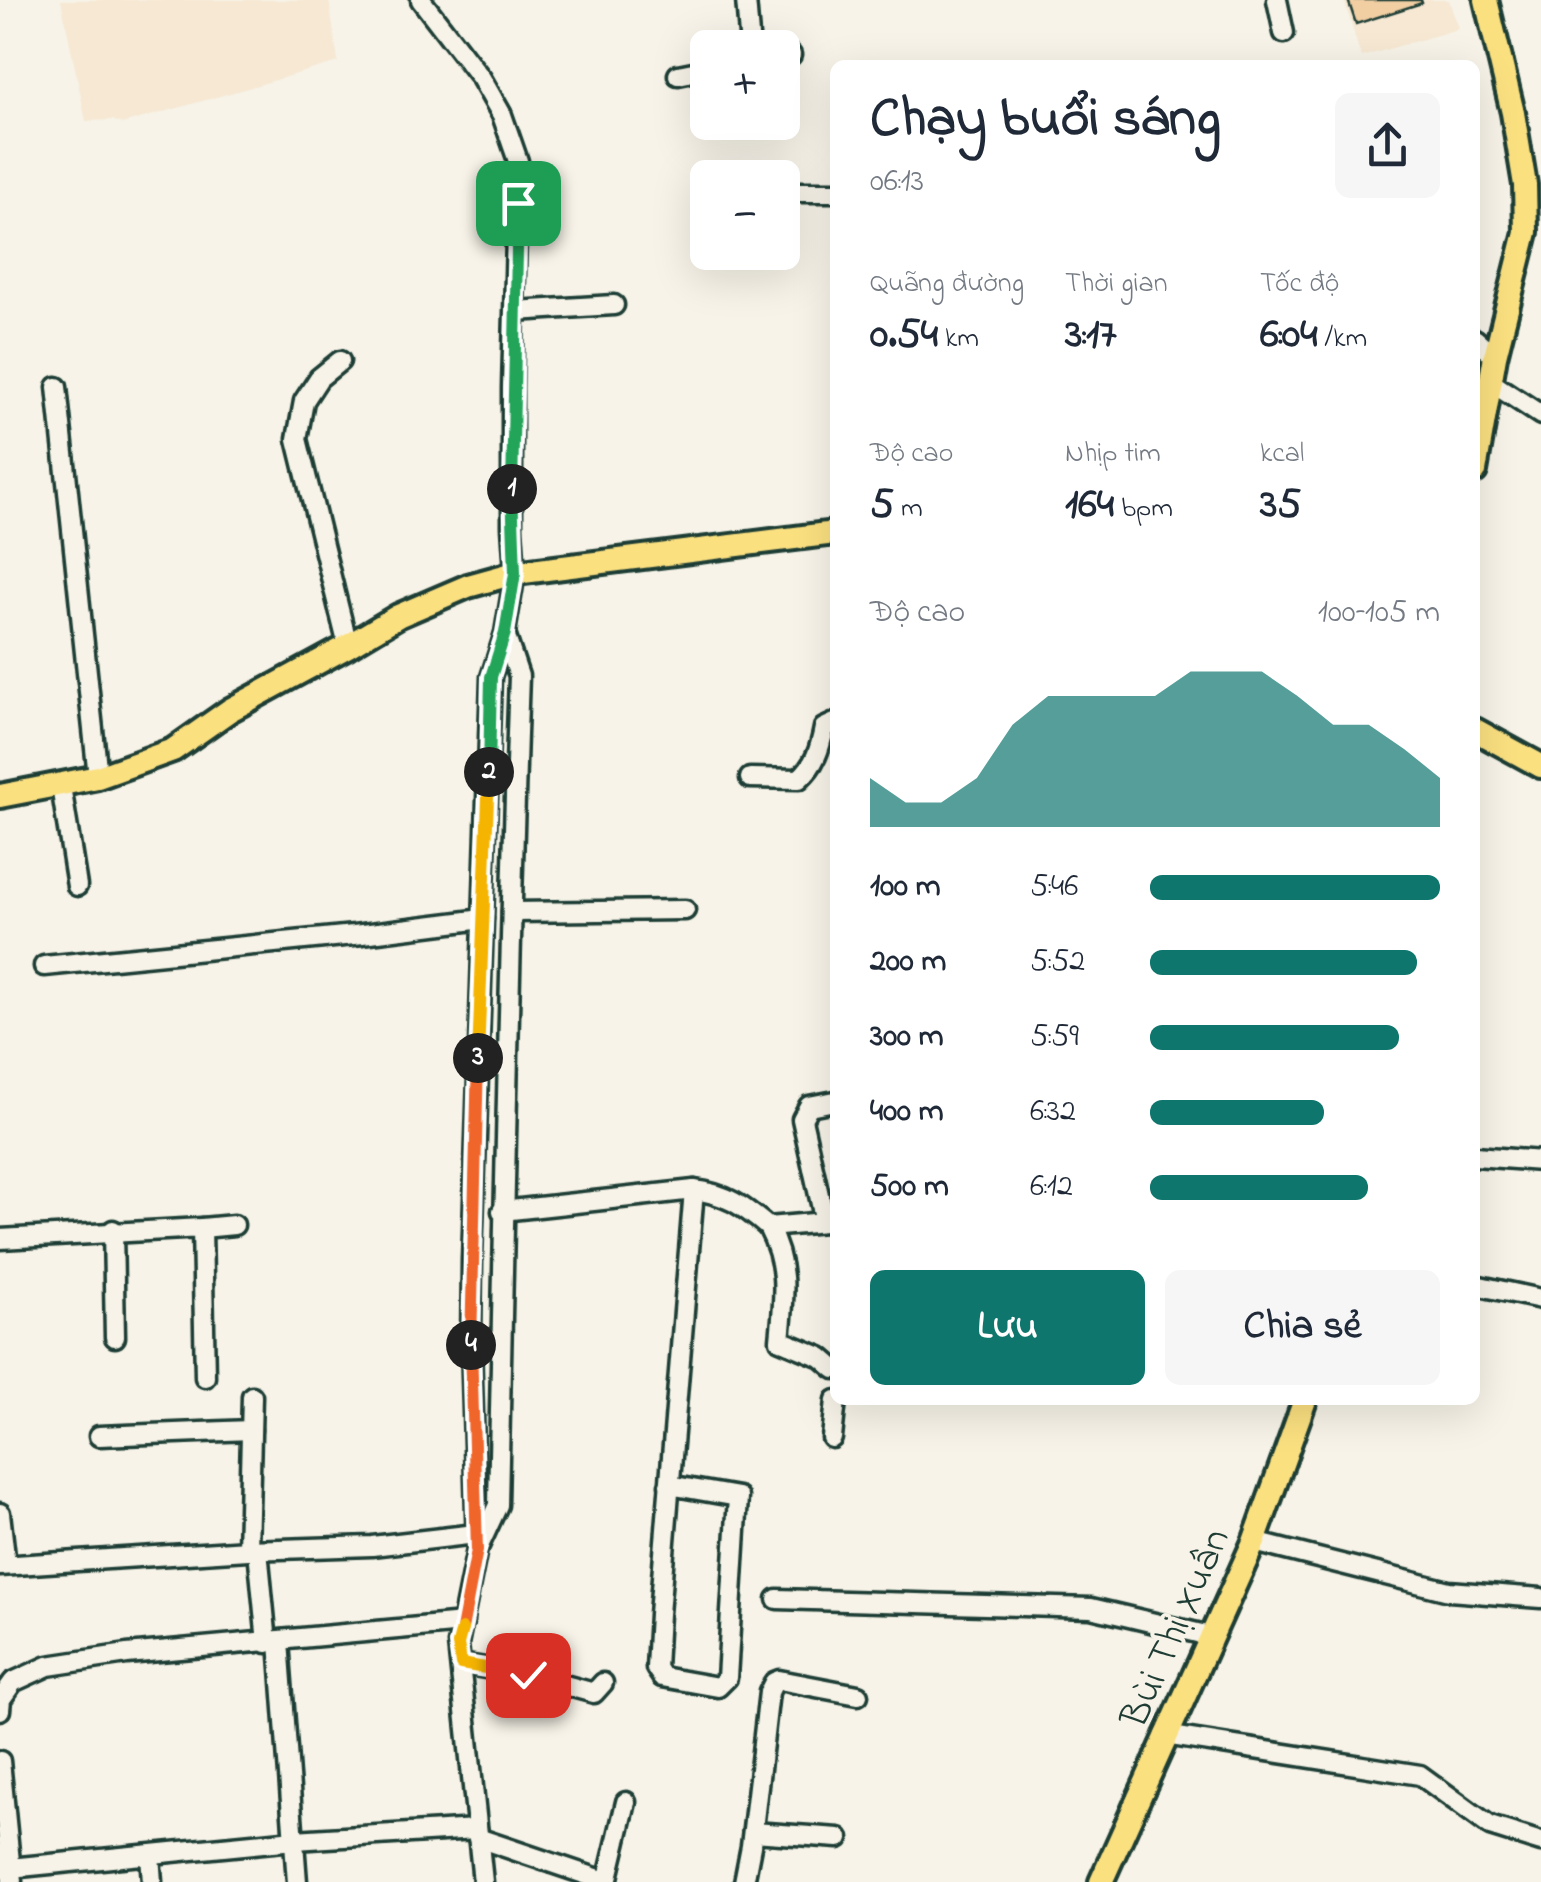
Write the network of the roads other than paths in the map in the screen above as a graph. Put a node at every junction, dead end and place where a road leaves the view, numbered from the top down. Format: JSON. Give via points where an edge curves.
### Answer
{"nodes":[{"id":1,"x":746,"y":0,"type":"edge"},
{"id":2,"x":1277,"y":0,"type":"edge"},
{"id":3,"x":1486,"y":0,"type":"edge"},
{"id":4,"x":432,"y":4,"type":"edge"},
{"id":5,"x":748,"y":30,"type":"edge"},
{"id":6,"x":1284,"y":33,"type":"dead end"},
{"id":7,"x":690,"y":73,"type":"edge"},
{"id":8,"x":678,"y":75,"type":"dead end"},
{"id":9,"x":800,"y":192,"type":"edge"},
{"id":10,"x":830,"y":192,"type":"edge"},
{"id":11,"x":1534,"y":226,"type":"edge"},
{"id":12,"x":614,"y":305,"type":"dead end"},
{"id":13,"x":515,"y":310,"type":"junction"},
{"id":14,"x":1480,"y":343,"type":"edge"},
{"id":15,"x":1495,"y":356,"type":"junction"},
{"id":16,"x":340,"y":361,"type":"dead end"},
{"id":17,"x":1492,"y":383,"type":"junction"},
{"id":18,"x":56,"y":388,"type":"dead end"},
{"id":19,"x":1541,"y":415,"type":"edge"},
{"id":20,"x":1480,"y":445,"type":"edge"},
{"id":21,"x":830,"y":534,"type":"edge"},
{"id":22,"x":515,"y":573,"type":"junction"},
{"id":23,"x":505,"y":633,"type":"junction"},
{"id":24,"x":348,"y":646,"type":"junction"},
{"id":25,"x":830,"y":725,"type":"edge"},
{"id":26,"x":1480,"y":733,"type":"edge"},
{"id":27,"x":1541,"y":766,"type":"edge"},
{"id":28,"x":98,"y":777,"type":"junction"},
{"id":29,"x":750,"y":778,"type":"dead end"},
{"id":30,"x":60,"y":786,"type":"junction"},
{"id":31,"x":0,"y":796,"type":"edge"},
{"id":32,"x":488,"y":802,"type":"junction"},
{"id":33,"x":515,"y":802,"type":"junction"},
{"id":34,"x":76,"y":886,"type":"dead end"},
{"id":35,"x":685,"y":910,"type":"dead end"},
{"id":36,"x":512,"y":912,"type":"junction"},
{"id":37,"x":482,"y":919,"type":"junction"},
{"id":38,"x":44,"y":966,"type":"dead end"},
{"id":39,"x":830,"y":1102,"type":"edge"},
{"id":40,"x":1480,"y":1156,"type":"edge"},
{"id":41,"x":1541,"y":1162,"type":"edge"},
{"id":42,"x":694,"y":1190,"type":"junction"},
{"id":43,"x":502,"y":1211,"type":"junction"},
{"id":44,"x":830,"y":1222,"type":"edge"},
{"id":45,"x":234,"y":1226,"type":"dead end"},
{"id":46,"x":202,"y":1228,"type":"junction"},
{"id":47,"x":768,"y":1228,"type":"junction"},
{"id":48,"x":112,"y":1230,"type":"junction"},
{"id":49,"x":0,"y":1239,"type":"edge"},
{"id":50,"x":1480,"y":1286,"type":"edge"},
{"id":51,"x":1541,"y":1299,"type":"edge"},
{"id":52,"x":115,"y":1337,"type":"dead end"},
{"id":53,"x":830,"y":1365,"type":"edge"},
{"id":54,"x":205,"y":1377,"type":"dead end"},
{"id":55,"x":252,"y":1396,"type":"dead end"},
{"id":56,"x":835,"y":1405,"type":"edge"},
{"id":57,"x":1302,"y":1405,"type":"edge"},
{"id":58,"x":251,"y":1430,"type":"junction"},
{"id":59,"x":99,"y":1436,"type":"dead end"},
{"id":60,"x":832,"y":1438,"type":"dead end"},
{"id":61,"x":669,"y":1485,"type":"junction"},
{"id":62,"x":0,"y":1513,"type":"edge"},
{"id":63,"x":477,"y":1542,"type":"junction"},
{"id":64,"x":1254,"y":1542,"type":"junction"},
{"id":65,"x":253,"y":1550,"type":"junction"},
{"id":66,"x":3,"y":1565,"type":"edge"},
{"id":67,"x":1541,"y":1598,"type":"edge"},
{"id":68,"x":777,"y":1599,"type":"dead end"},
{"id":69,"x":463,"y":1623,"type":"junction"},
{"id":70,"x":1210,"y":1636,"type":"junction"},
{"id":71,"x":273,"y":1642,"type":"junction"},
{"id":72,"x":461,"y":1664,"type":"junction"},
{"id":73,"x":603,"y":1683,"type":"dead end"},
{"id":74,"x":858,"y":1695,"type":"dead end"},
{"id":75,"x":0,"y":1710,"type":"edge"},
{"id":76,"x":1165,"y":1735,"type":"junction"},
{"id":77,"x":0,"y":1762,"type":"edge"},
{"id":78,"x":626,"y":1802,"type":"dead end"},
{"id":79,"x":753,"y":1832,"type":"junction"},
{"id":80,"x":478,"y":1834,"type":"junction"},
{"id":81,"x":839,"y":1838,"type":"dead end"},
{"id":82,"x":294,"y":1840,"type":"junction"},
{"id":83,"x":1541,"y":1842,"type":"edge"},
{"id":84,"x":150,"y":1855,"type":"junction"},
{"id":85,"x":8,"y":1873,"type":"edge"},
{"id":86,"x":152,"y":1882,"type":"edge"},
{"id":87,"x":297,"y":1882,"type":"edge"},
{"id":88,"x":483,"y":1882,"type":"edge"},
{"id":89,"x":607,"y":1882,"type":"edge"},
{"id":90,"x":744,"y":1882,"type":"edge"},
{"id":91,"x":1101,"y":1882,"type":"edge"}],
"edges":[{"from":1,"to":5,"type":"street"},
{"from":2,"to":6,"type":"street"},
{"from":3,"to":11,"type":"main road"},
{"from":4,"to":13,"type":"street","via":[[481,78],[518,161]]},
{"from":7,"to":8,"type":"street"},
{"from":9,"to":10,"type":"street"},
{"from":11,"to":15,"type":"main road"},
{"from":12,"to":13,"type":"street"},
{"from":13,"to":22,"type":"street"},
{"from":14,"to":15,"type":"street"},
{"from":15,"to":17,"type":"main road"},
{"from":16,"to":24,"type":"street","via":[[304,401],[297,439]]},
{"from":17,"to":19,"type":"street"},
{"from":17,"to":20,"type":"main road"},
{"from":18,"to":28,"type":"street"},
{"from":21,"to":22,"type":"main road"},
{"from":22,"to":23,"type":"street"},
{"from":22,"to":24,"type":"main road","via":[[414,608]]},
{"from":23,"to":32,"type":"street","via":[[491,677]]},
{"from":23,"to":33,"type":"street","via":[[519,676]]},
{"from":24,"to":28,"type":"main road","via":[[172,750]]},
{"from":25,"to":29,"type":"street","via":[[810,770],[798,779]]},
{"from":26,"to":27,"type":"main road"},
{"from":28,"to":30,"type":"main road"},
{"from":30,"to":31,"type":"main road"},
{"from":30,"to":34,"type":"street"},
{"from":32,"to":33,"type":"street"},
{"from":32,"to":37,"type":"street"},
{"from":33,"to":36,"type":"street"},
{"from":35,"to":36,"type":"street"},
{"from":36,"to":43,"type":"street"},
{"from":37,"to":38,"type":"street"},
{"from":37,"to":63,"type":"street","via":[[471,1344]]},
{"from":39,"to":44,"type":"street","via":[[809,1106],[802,1119]]},
{"from":40,"to":41,"type":"street"},
{"from":42,"to":43,"type":"street"},
{"from":42,"to":47,"type":"street","via":[[726,1196]]},
{"from":42,"to":61,"type":"street"},
{"from":43,"to":63,"type":"street","via":[[498,1505]]},
{"from":44,"to":47,"type":"street"},
{"from":45,"to":46,"type":"street"},
{"from":46,"to":48,"type":"street"},
{"from":46,"to":54,"type":"street"},
{"from":47,"to":53,"type":"street","via":[[784,1274],[780,1340]]},
{"from":48,"to":49,"type":"street"},
{"from":48,"to":52,"type":"street"},
{"from":50,"to":51,"type":"street"},
{"from":55,"to":58,"type":"street"},
{"from":56,"to":60,"type":"street"},
{"from":57,"to":64,"type":"main road","name":"Bùi Thị Xuân"},
{"from":58,"to":59,"type":"street"},
{"from":58,"to":65,"type":"street"},
{"from":61,"to":61,"type":"street","via":[[656,1668],[662,1676],[718,1688],[727,1678],[738,1496]]},
{"from":62,"to":66,"type":"street"},
{"from":63,"to":65,"type":"street"},
{"from":63,"to":69,"type":"street"},
{"from":64,"to":67,"type":"street","via":[[1449,1590]]},
{"from":64,"to":70,"type":"main road","name":"Bùi Thị Xuân"},
{"from":65,"to":66,"type":"street"},
{"from":65,"to":71,"type":"street"},
{"from":68,"to":70,"type":"street","via":[[1091,1608]]},
{"from":69,"to":71,"type":"street"},
{"from":69,"to":72,"type":"street"},
{"from":70,"to":76,"type":"main road","name":"Bùi Thị Xuân"},
{"from":71,"to":75,"type":"street","via":[[48,1666],[13,1682]]},
{"from":71,"to":82,"type":"street"},
{"from":72,"to":73,"type":"street","via":[[594,1693]]},
{"from":72,"to":80,"type":"street"},
{"from":74,"to":79,"type":"street","via":[[774,1682]]},
{"from":76,"to":83,"type":"street","via":[[1420,1774],[1490,1826]]},
{"from":76,"to":91,"type":"main road","name":"Bùi Thị Xuân"},
{"from":77,"to":85,"type":"street"},
{"from":78,"to":89,"type":"street"},
{"from":79,"to":81,"type":"street"},
{"from":79,"to":90,"type":"street"},
{"from":80,"to":82,"type":"street"},
{"from":80,"to":88,"type":"street"},
{"from":80,"to":89,"type":"street"},
{"from":82,"to":84,"type":"street"},
{"from":82,"to":87,"type":"street"},
{"from":84,"to":85,"type":"street"},
{"from":84,"to":86,"type":"street"}]}
